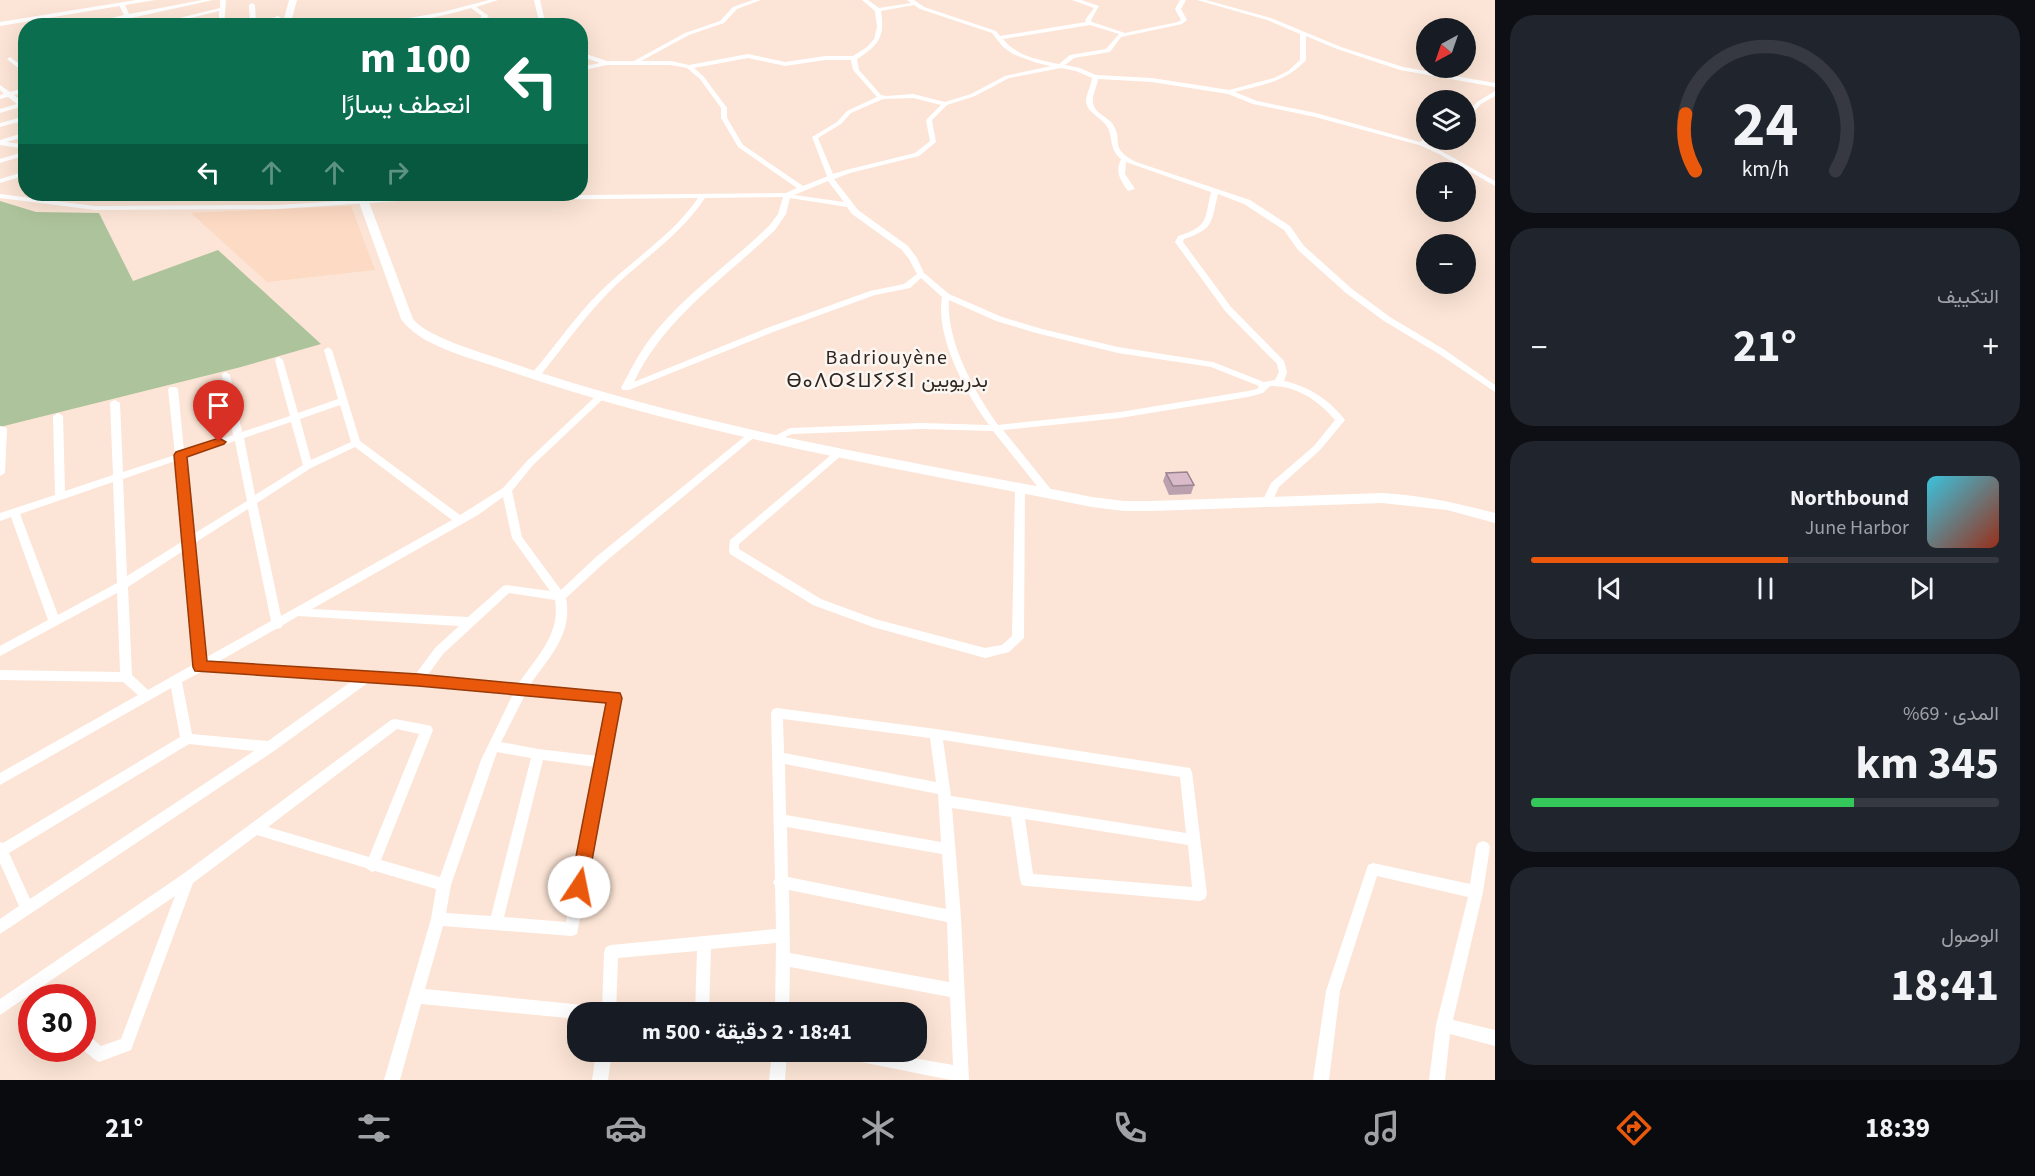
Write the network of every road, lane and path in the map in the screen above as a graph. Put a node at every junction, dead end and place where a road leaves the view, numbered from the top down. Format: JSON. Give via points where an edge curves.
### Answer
{"nodes":[{"id":1,"x":151,"y":0,"type":"edge"},
{"id":2,"x":172,"y":0,"type":"edge"},
{"id":3,"x":210,"y":0,"type":"edge"},
{"id":4,"x":223,"y":0,"type":"edge"},
{"id":5,"x":293,"y":0,"type":"edge"},
{"id":6,"x":495,"y":0,"type":"edge"},
{"id":7,"x":537,"y":0,"type":"edge"},
{"id":8,"x":758,"y":0,"type":"edge"},
{"id":9,"x":865,"y":0,"type":"edge"},
{"id":10,"x":1074,"y":0,"type":"edge"},
{"id":11,"x":1182,"y":0,"type":"edge"},
{"id":12,"x":1200,"y":0,"type":"edge"},
{"id":13,"x":912,"y":2,"type":"edge"},
{"id":14,"x":122,"y":5,"type":"junction"},
{"id":15,"x":252,"y":5,"type":"dead end"},
{"id":16,"x":179,"y":7,"type":"junction"},
{"id":17,"x":473,"y":7,"type":"junction"},
{"id":18,"x":222,"y":9,"type":"junction"},
{"id":19,"x":878,"y":10,"type":"junction"},
{"id":20,"x":189,"y":16,"type":"junction"},
{"id":21,"x":128,"y":17,"type":"junction"},
{"id":22,"x":39,"y":18,"type":"edge"},
{"id":23,"x":123,"y":18,"type":"edge"},
{"id":24,"x":181,"y":18,"type":"edge"},
{"id":25,"x":221,"y":18,"type":"edge"},
{"id":26,"x":253,"y":18,"type":"edge"},
{"id":27,"x":288,"y":18,"type":"edge"},
{"id":28,"x":419,"y":18,"type":"edge"},
{"id":29,"x":484,"y":18,"type":"edge"},
{"id":30,"x":541,"y":18,"type":"edge"},
{"id":31,"x":18,"y":21,"type":"edge"},
{"id":32,"x":1090,"y":23,"type":"junction"},
{"id":33,"x":0,"y":24,"type":"edge"},
{"id":34,"x":1123,"y":34,"type":"junction"},
{"id":35,"x":1304,"y":34,"type":"junction"},
{"id":36,"x":1000,"y":38,"type":"junction"},
{"id":37,"x":588,"y":57,"type":"edge"},
{"id":38,"x":854,"y":58,"type":"junction"},
{"id":39,"x":10,"y":59,"type":"dead end"},
{"id":40,"x":607,"y":63,"type":"junction"},
{"id":41,"x":634,"y":63,"type":"junction"},
{"id":42,"x":18,"y":66,"type":"edge"},
{"id":43,"x":1060,"y":66,"type":"junction"},
{"id":44,"x":588,"y":67,"type":"edge"},
{"id":45,"x":689,"y":67,"type":"junction"},
{"id":46,"x":1010,"y":69,"type":"dead end"},
{"id":47,"x":1007,"y":77,"type":"junction"},
{"id":48,"x":1095,"y":78,"type":"junction"},
{"id":49,"x":1495,"y":85,"type":"edge"},
{"id":50,"x":0,"y":87,"type":"edge"},
{"id":51,"x":18,"y":92,"type":"edge"},
{"id":52,"x":1229,"y":92,"type":"junction"},
{"id":53,"x":1495,"y":93,"type":"edge"},
{"id":54,"x":9,"y":94,"type":"junction"},
{"id":55,"x":0,"y":97,"type":"edge"},
{"id":56,"x":882,"y":97,"type":"junction"},
{"id":57,"x":18,"y":102,"type":"edge"},
{"id":58,"x":945,"y":104,"type":"junction"},
{"id":59,"x":1476,"y":106,"type":"edge"},
{"id":60,"x":18,"y":108,"type":"edge"},
{"id":61,"x":0,"y":111,"type":"edge"},
{"id":62,"x":18,"y":120,"type":"edge"},
{"id":63,"x":0,"y":125,"type":"edge"},
{"id":64,"x":18,"y":137,"type":"edge"},
{"id":65,"x":1416,"y":140,"type":"edge"},
{"id":66,"x":0,"y":142,"type":"edge"},
{"id":67,"x":18,"y":145,"type":"edge"},
{"id":68,"x":1436,"y":150,"type":"edge"},
{"id":69,"x":18,"y":155,"type":"edge"},
{"id":70,"x":1124,"y":159,"type":"junction"},
{"id":71,"x":0,"y":161,"type":"edge"},
{"id":72,"x":18,"y":175,"type":"edge"},
{"id":73,"x":830,"y":178,"type":"junction"},
{"id":74,"x":0,"y":181,"type":"edge"},
{"id":75,"x":1495,"y":184,"type":"edge"},
{"id":76,"x":803,"y":189,"type":"junction"},
{"id":77,"x":1131,"y":189,"type":"dead end"},
{"id":78,"x":1215,"y":191,"type":"junction"},
{"id":79,"x":0,"y":196,"type":"edge"},
{"id":80,"x":588,"y":196,"type":"edge"},
{"id":81,"x":703,"y":196,"type":"junction"},
{"id":82,"x":787,"y":196,"type":"junction"},
{"id":83,"x":18,"y":198,"type":"edge"},
{"id":84,"x":40,"y":201,"type":"edge"},
{"id":85,"x":329,"y":201,"type":"edge"},
{"id":86,"x":364,"y":201,"type":"edge"},
{"id":87,"x":848,"y":205,"type":"junction"},
{"id":88,"x":921,"y":274,"type":"junction"},
{"id":89,"x":946,"y":296,"type":"junction"},
{"id":90,"x":328,"y":350,"type":"dead end"},
{"id":91,"x":279,"y":360,"type":"dead end"},
{"id":92,"x":226,"y":375,"type":"dead end"},
{"id":93,"x":535,"y":375,"type":"junction"},
{"id":94,"x":1279,"y":382,"type":"junction"},
{"id":95,"x":1264,"y":385,"type":"junction"},
{"id":96,"x":626,"y":388,"type":"junction"},
{"id":97,"x":173,"y":389,"type":"dead end"},
{"id":98,"x":1495,"y":389,"type":"edge"},
{"id":99,"x":600,"y":397,"type":"junction"},
{"id":100,"x":616,"y":401,"type":"junction"},
{"id":101,"x":343,"y":402,"type":"junction"},
{"id":102,"x":115,"y":403,"type":"dead end"},
{"id":103,"x":58,"y":416,"type":"dead end"},
{"id":104,"x":294,"y":418,"type":"junction"},
{"id":105,"x":997,"y":428,"type":"junction"},
{"id":106,"x":2,"y":429,"type":"dead end"},
{"id":107,"x":239,"y":435,"type":"junction"},
{"id":108,"x":752,"y":435,"type":"junction"},
{"id":109,"x":776,"y":438,"type":"junction"},
{"id":110,"x":356,"y":443,"type":"junction"},
{"id":111,"x":840,"y":452,"type":"junction"},
{"id":112,"x":180,"y":455,"type":"junction"},
{"id":113,"x":308,"y":466,"type":"junction"},
{"id":114,"x":0,"y":473,"type":"edge"},
{"id":115,"x":118,"y":477,"type":"junction"},
{"id":116,"x":1020,"y":489,"type":"junction"},
{"id":117,"x":507,"y":490,"type":"junction"},
{"id":118,"x":1049,"y":494,"type":"junction"},
{"id":119,"x":60,"y":497,"type":"junction"},
{"id":120,"x":251,"y":502,"type":"junction"},
{"id":121,"x":1267,"y":502,"type":"junction"},
{"id":122,"x":14,"y":512,"type":"junction"},
{"id":123,"x":0,"y":517,"type":"edge"},
{"id":124,"x":1495,"y":518,"type":"edge"},
{"id":125,"x":460,"y":520,"type":"junction"},
{"id":126,"x":190,"y":540,"type":"junction"},
{"id":127,"x":122,"y":585,"type":"junction"},
{"id":128,"x":560,"y":597,"type":"junction"},
{"id":129,"x":297,"y":612,"type":"junction"},
{"id":130,"x":55,"y":622,"type":"junction"},
{"id":131,"x":471,"y":622,"type":"junction"},
{"id":132,"x":277,"y":625,"type":"junction"},
{"id":133,"x":0,"y":651,"type":"edge"},
{"id":134,"x":200,"y":667,"type":"junction"},
{"id":135,"x":0,"y":675,"type":"edge"},
{"id":136,"x":126,"y":676,"type":"junction"},
{"id":137,"x":365,"y":678,"type":"junction"},
{"id":138,"x":418,"y":680,"type":"junction"},
{"id":139,"x":176,"y":681,"type":"junction"},
{"id":140,"x":521,"y":690,"type":"junction"},
{"id":141,"x":146,"y":696,"type":"junction"},
{"id":142,"x":936,"y":734,"type":"junction"},
{"id":143,"x":187,"y":740,"type":"junction"},
{"id":144,"x":494,"y":746,"type":"junction"},
{"id":145,"x":270,"y":747,"type":"junction"},
{"id":146,"x":538,"y":754,"type":"junction"},
{"id":147,"x":777,"y":757,"type":"junction"},
{"id":148,"x":603,"y":762,"type":"junction"},
{"id":149,"x":0,"y":779,"type":"edge"},
{"id":150,"x":944,"y":795,"type":"junction"},
{"id":151,"x":1017,"y":813,"type":"junction"},
{"id":152,"x":780,"y":820,"type":"junction"},
{"id":153,"x":255,"y":830,"type":"junction"},
{"id":154,"x":1193,"y":840,"type":"junction"},
{"id":155,"x":1483,"y":847,"type":"dead end"},
{"id":156,"x":1,"y":849,"type":"edge"},
{"id":157,"x":948,"y":849,"type":"junction"},
{"id":158,"x":372,"y":866,"type":"junction"},
{"id":159,"x":188,"y":879,"type":"junction"},
{"id":160,"x":780,"y":882,"type":"junction"},
{"id":161,"x":444,"y":885,"type":"junction"},
{"id":162,"x":1476,"y":892,"type":"junction"},
{"id":163,"x":27,"y":909,"type":"junction"},
{"id":164,"x":954,"y":916,"type":"junction"},
{"id":165,"x":438,"y":919,"type":"junction"},
{"id":166,"x":496,"y":924,"type":"junction"},
{"id":167,"x":0,"y":927,"type":"edge"},
{"id":168,"x":783,"y":935,"type":"junction"},
{"id":169,"x":704,"y":943,"type":"junction"},
{"id":170,"x":783,"y":959,"type":"junction"},
{"id":171,"x":46,"y":984,"type":"edge"},
{"id":172,"x":957,"y":991,"type":"junction"},
{"id":173,"x":416,"y":996,"type":"junction"},
{"id":174,"x":18,"y":1000,"type":"edge"},
{"id":175,"x":609,"y":1002,"type":"edge"},
{"id":176,"x":702,"y":1002,"type":"edge"},
{"id":177,"x":782,"y":1002,"type":"edge"},
{"id":178,"x":0,"y":1008,"type":"edge"},
{"id":179,"x":567,"y":1010,"type":"edge"},
{"id":180,"x":1444,"y":1025,"type":"junction"},
{"id":181,"x":1495,"y":1038,"type":"edge"},
{"id":182,"x":96,"y":1051,"type":"edge"},
{"id":183,"x":603,"y":1062,"type":"edge"},
{"id":184,"x":779,"y":1062,"type":"edge"},
{"id":185,"x":889,"y":1062,"type":"edge"},
{"id":186,"x":961,"y":1077,"type":"edge"},
{"id":187,"x":392,"y":1080,"type":"edge"},
{"id":188,"x":600,"y":1080,"type":"edge"},
{"id":189,"x":777,"y":1080,"type":"edge"},
{"id":190,"x":1322,"y":1080,"type":"edge"},
{"id":191,"x":1437,"y":1080,"type":"edge"}],
"edges":[{"from":1,"to":14,"type":"street"},
{"from":2,"to":16,"type":"street"},
{"from":3,"to":16,"type":"street"},
{"from":4,"to":18,"type":"street"},
{"from":5,"to":27,"type":"street"},
{"from":6,"to":17,"type":"street"},
{"from":7,"to":30,"type":"street"},
{"from":8,"to":41,"type":"street","via":[[735,8],[717,25],[687,34]]},
{"from":9,"to":19,"type":"street"},
{"from":10,"to":32,"type":"street","via":[[1096,7]]},
{"from":11,"to":34,"type":"street","via":[[1178,9],[1182,22]]},
{"from":12,"to":35,"type":"street","via":[[1269,19]]},
{"from":13,"to":19,"type":"street"},
{"from":13,"to":36,"type":"street","via":[[984,28]]},
{"from":14,"to":21,"type":"street"},
{"from":14,"to":22,"type":"street"},
{"from":15,"to":26,"type":"street"},
{"from":16,"to":20,"type":"street"},
{"from":16,"to":21,"type":"street"},
{"from":17,"to":28,"type":"street"},
{"from":17,"to":29,"type":"street","via":[[486,16]]},
{"from":18,"to":20,"type":"street"},
{"from":18,"to":25,"type":"street"},
{"from":19,"to":38,"type":"street","via":[[882,26],[877,40]]},
{"from":20,"to":24,"type":"street"},
{"from":21,"to":23,"type":"street"},
{"from":31,"to":33,"type":"street"},
{"from":32,"to":34,"type":"street"},
{"from":32,"to":36,"type":"street"},
{"from":34,"to":43,"type":"street","via":[[1110,50],[1072,56]]},
{"from":35,"to":49,"type":"street","via":[[1410,71]]},
{"from":35,"to":52,"type":"street","via":[[1303,60],[1290,72]]},
{"from":36,"to":43,"type":"street","via":[[1014,57]]},
{"from":37,"to":40,"type":"street"},
{"from":38,"to":45,"type":"street","via":[[786,64],[748,56]]},
{"from":38,"to":56,"type":"street","via":[[856,70],[873,92]]},
{"from":39,"to":42,"type":"street"},
{"from":40,"to":41,"type":"street"},
{"from":40,"to":44,"type":"street"},
{"from":41,"to":45,"type":"street"},
{"from":43,"to":47,"type":"street"},
{"from":43,"to":48,"type":"street","via":[[1083,70]]},
{"from":45,"to":76,"type":"street","via":[[724,108],[724,118],[740,146]]},
{"from":46,"to":47,"type":"street"},
{"from":47,"to":58,"type":"street"},
{"from":48,"to":52,"type":"street","via":[[1152,80]]},
{"from":48,"to":70,"type":"street","via":[[1090,104],[1110,125],[1114,149]]},
{"from":50,"to":54,"type":"street"},
{"from":51,"to":54,"type":"street"},
{"from":52,"to":65,"type":"street","via":[[1255,103]]},
{"from":53,"to":59,"type":"street"},
{"from":54,"to":55,"type":"street"},
{"from":54,"to":57,"type":"street"},
{"from":56,"to":58,"type":"street","via":[[913,96]]},
{"from":56,"to":73,"type":"street","via":[[849,112],[816,137]]},
{"from":58,"to":73,"type":"street","via":[[929,120],[933,142],[924,151]]},
{"from":60,"to":61,"type":"street"},
{"from":62,"to":63,"type":"street"},
{"from":64,"to":66,"type":"street"},
{"from":66,"to":67,"type":"street"},
{"from":68,"to":75,"type":"street"},
{"from":69,"to":71,"type":"street"},
{"from":70,"to":77,"type":"street","via":[[1121,176]]},
{"from":70,"to":78,"type":"street"},
{"from":72,"to":74,"type":"street"},
{"from":73,"to":76,"type":"street"},
{"from":73,"to":87,"type":"street"},
{"from":76,"to":82,"type":"street"},
{"from":78,"to":94,"type":"street","via":[[1207,224],[1179,242],[1228,309],[1281,363]]},
{"from":78,"to":98,"type":"street","via":[[1247,202],[1287,228],[1301,248],[1349,291]]},
{"from":79,"to":83,"type":"street"},
{"from":80,"to":81,"type":"street"},
{"from":81,"to":82,"type":"street"},
{"from":81,"to":93,"type":"street","via":[[670,236],[602,293]]},
{"from":82,"to":87,"type":"street"},
{"from":82,"to":96,"type":"street","via":[[782,214],[771,228],[693,298],[653,341]]},
{"from":84,"to":85,"type":"street","via":[[95,208],[277,207]]},
{"from":86,"to":93,"type":"street","via":[[413,327],[452,347]]},
{"from":87,"to":88,"type":"street","via":[[905,248]]},
{"from":88,"to":89,"type":"street"},
{"from":88,"to":96,"type":"street","via":[[907,286],[873,292]]},
{"from":89,"to":95,"type":"street","via":[[1029,328],[1118,350],[1213,365]]},
{"from":89,"to":105,"type":"street","via":[[945,311],[956,359],[968,386]]},
{"from":90,"to":101,"type":"street"},
{"from":91,"to":104,"type":"street"},
{"from":92,"to":107,"type":"street"},
{"from":93,"to":99,"type":"street"},
{"from":94,"to":95,"type":"street"},
{"from":94,"to":121,"type":"street","via":[[1317,398],[1340,420],[1317,448],[1275,485]]},
{"from":95,"to":105,"type":"street","via":[[1255,393],[1205,402]]},
{"from":96,"to":100,"type":"street"},
{"from":97,"to":112,"type":"street"},
{"from":99,"to":100,"type":"street"},
{"from":99,"to":117,"type":"street"},
{"from":100,"to":108,"type":"street"},
{"from":101,"to":104,"type":"street"},
{"from":101,"to":110,"type":"street"},
{"from":102,"to":115,"type":"street"},
{"from":103,"to":119,"type":"street"},
{"from":104,"to":107,"type":"street"},
{"from":104,"to":113,"type":"street"},
{"from":105,"to":109,"type":"street","via":[[922,426],[790,431]]},
{"from":105,"to":118,"type":"street"},
{"from":106,"to":114,"type":"street"},
{"from":107,"to":112,"type":"street"},
{"from":107,"to":120,"type":"street"},
{"from":108,"to":109,"type":"street"},
{"from":108,"to":128,"type":"street"},
{"from":109,"to":111,"type":"street"},
{"from":110,"to":113,"type":"street"},
{"from":110,"to":125,"type":"street"},
{"from":111,"to":116,"type":"street"},
{"from":111,"to":116,"type":"street","via":[[734,543],[734,551],[818,602],[873,623],[985,653],[1005,649],[1018,638]]},
{"from":112,"to":115,"type":"street"},
{"from":112,"to":126,"type":"street"},
{"from":113,"to":120,"type":"street"},
{"from":115,"to":119,"type":"street"},
{"from":115,"to":127,"type":"street"},
{"from":116,"to":118,"type":"street"},
{"from":117,"to":125,"type":"street"},
{"from":117,"to":128,"type":"street","via":[[517,538]]},
{"from":118,"to":121,"type":"street","via":[[1124,506]]},
{"from":119,"to":122,"type":"street"},
{"from":120,"to":126,"type":"street"},
{"from":120,"to":132,"type":"street"},
{"from":121,"to":124,"type":"street","via":[[1414,500]]},
{"from":122,"to":123,"type":"street"},
{"from":122,"to":130,"type":"street"},
{"from":125,"to":129,"type":"street"},
{"from":126,"to":127,"type":"street"},
{"from":126,"to":134,"type":"street"},
{"from":127,"to":130,"type":"street"},
{"from":127,"to":136,"type":"street"},
{"from":128,"to":131,"type":"street","via":[[507,589]]},
{"from":128,"to":140,"type":"street","via":[[564,607],[557,639]]},
{"from":129,"to":131,"type":"street"},
{"from":129,"to":132,"type":"street"},
{"from":130,"to":133,"type":"street"},
{"from":131,"to":138,"type":"street","via":[[439,651]]},
{"from":132,"to":134,"type":"street"},
{"from":134,"to":137,"type":"street"},
{"from":134,"to":139,"type":"street"},
{"from":135,"to":136,"type":"street"},
{"from":136,"to":141,"type":"street"},
{"from":137,"to":138,"type":"street"},
{"from":137,"to":145,"type":"street"},
{"from":138,"to":140,"type":"street"},
{"from":139,"to":141,"type":"street"},
{"from":139,"to":143,"type":"street"},
{"from":140,"to":144,"type":"street"},
{"from":140,"to":148,"type":"street","via":[[615,698]]},
{"from":141,"to":149,"type":"street"},
{"from":142,"to":147,"type":"street","via":[[777,712]]},
{"from":142,"to":150,"type":"street"},
{"from":142,"to":154,"type":"street","via":[[1186,772]]},
{"from":143,"to":145,"type":"street"},
{"from":143,"to":156,"type":"street"},
{"from":144,"to":146,"type":"street"},
{"from":144,"to":161,"type":"street"},
{"from":145,"to":163,"type":"street"},
{"from":146,"to":148,"type":"street"},
{"from":146,"to":166,"type":"street"},
{"from":147,"to":150,"type":"street"},
{"from":147,"to":152,"type":"street"},
{"from":148,"to":166,"type":"street","via":[[572,929]]},
{"from":150,"to":151,"type":"street"},
{"from":150,"to":157,"type":"street"},
{"from":151,"to":154,"type":"street"},
{"from":151,"to":154,"type":"street","via":[[1027,880],[1200,894]]},
{"from":152,"to":157,"type":"street"},
{"from":152,"to":160,"type":"street"},
{"from":153,"to":158,"type":"street"},
{"from":153,"to":158,"type":"street","via":[[395,724],[427,729]]},
{"from":153,"to":159,"type":"street"},
{"from":155,"to":162,"type":"street"},
{"from":156,"to":163,"type":"street"},
{"from":157,"to":164,"type":"street"},
{"from":158,"to":161,"type":"street"},
{"from":159,"to":171,"type":"street"},
{"from":159,"to":182,"type":"street","via":[[126,1045],[99,1054]]},
{"from":160,"to":164,"type":"street"},
{"from":160,"to":168,"type":"street"},
{"from":161,"to":165,"type":"street"},
{"from":162,"to":180,"type":"street"},
{"from":162,"to":190,"type":"street","via":[[1373,869],[1333,991]]},
{"from":163,"to":167,"type":"street"},
{"from":164,"to":172,"type":"street"},
{"from":165,"to":166,"type":"street"},
{"from":165,"to":173,"type":"street"},
{"from":168,"to":169,"type":"street"},
{"from":168,"to":170,"type":"street"},
{"from":169,"to":175,"type":"street","via":[[611,952]]},
{"from":169,"to":176,"type":"street"},
{"from":170,"to":172,"type":"street"},
{"from":170,"to":177,"type":"street"},
{"from":172,"to":186,"type":"street"},
{"from":173,"to":179,"type":"street"},
{"from":173,"to":187,"type":"street"},
{"from":174,"to":178,"type":"street"},
{"from":180,"to":181,"type":"street"},
{"from":180,"to":191,"type":"street"},
{"from":183,"to":188,"type":"street"},
{"from":184,"to":189,"type":"street"},
{"from":185,"to":186,"type":"street"}]}
